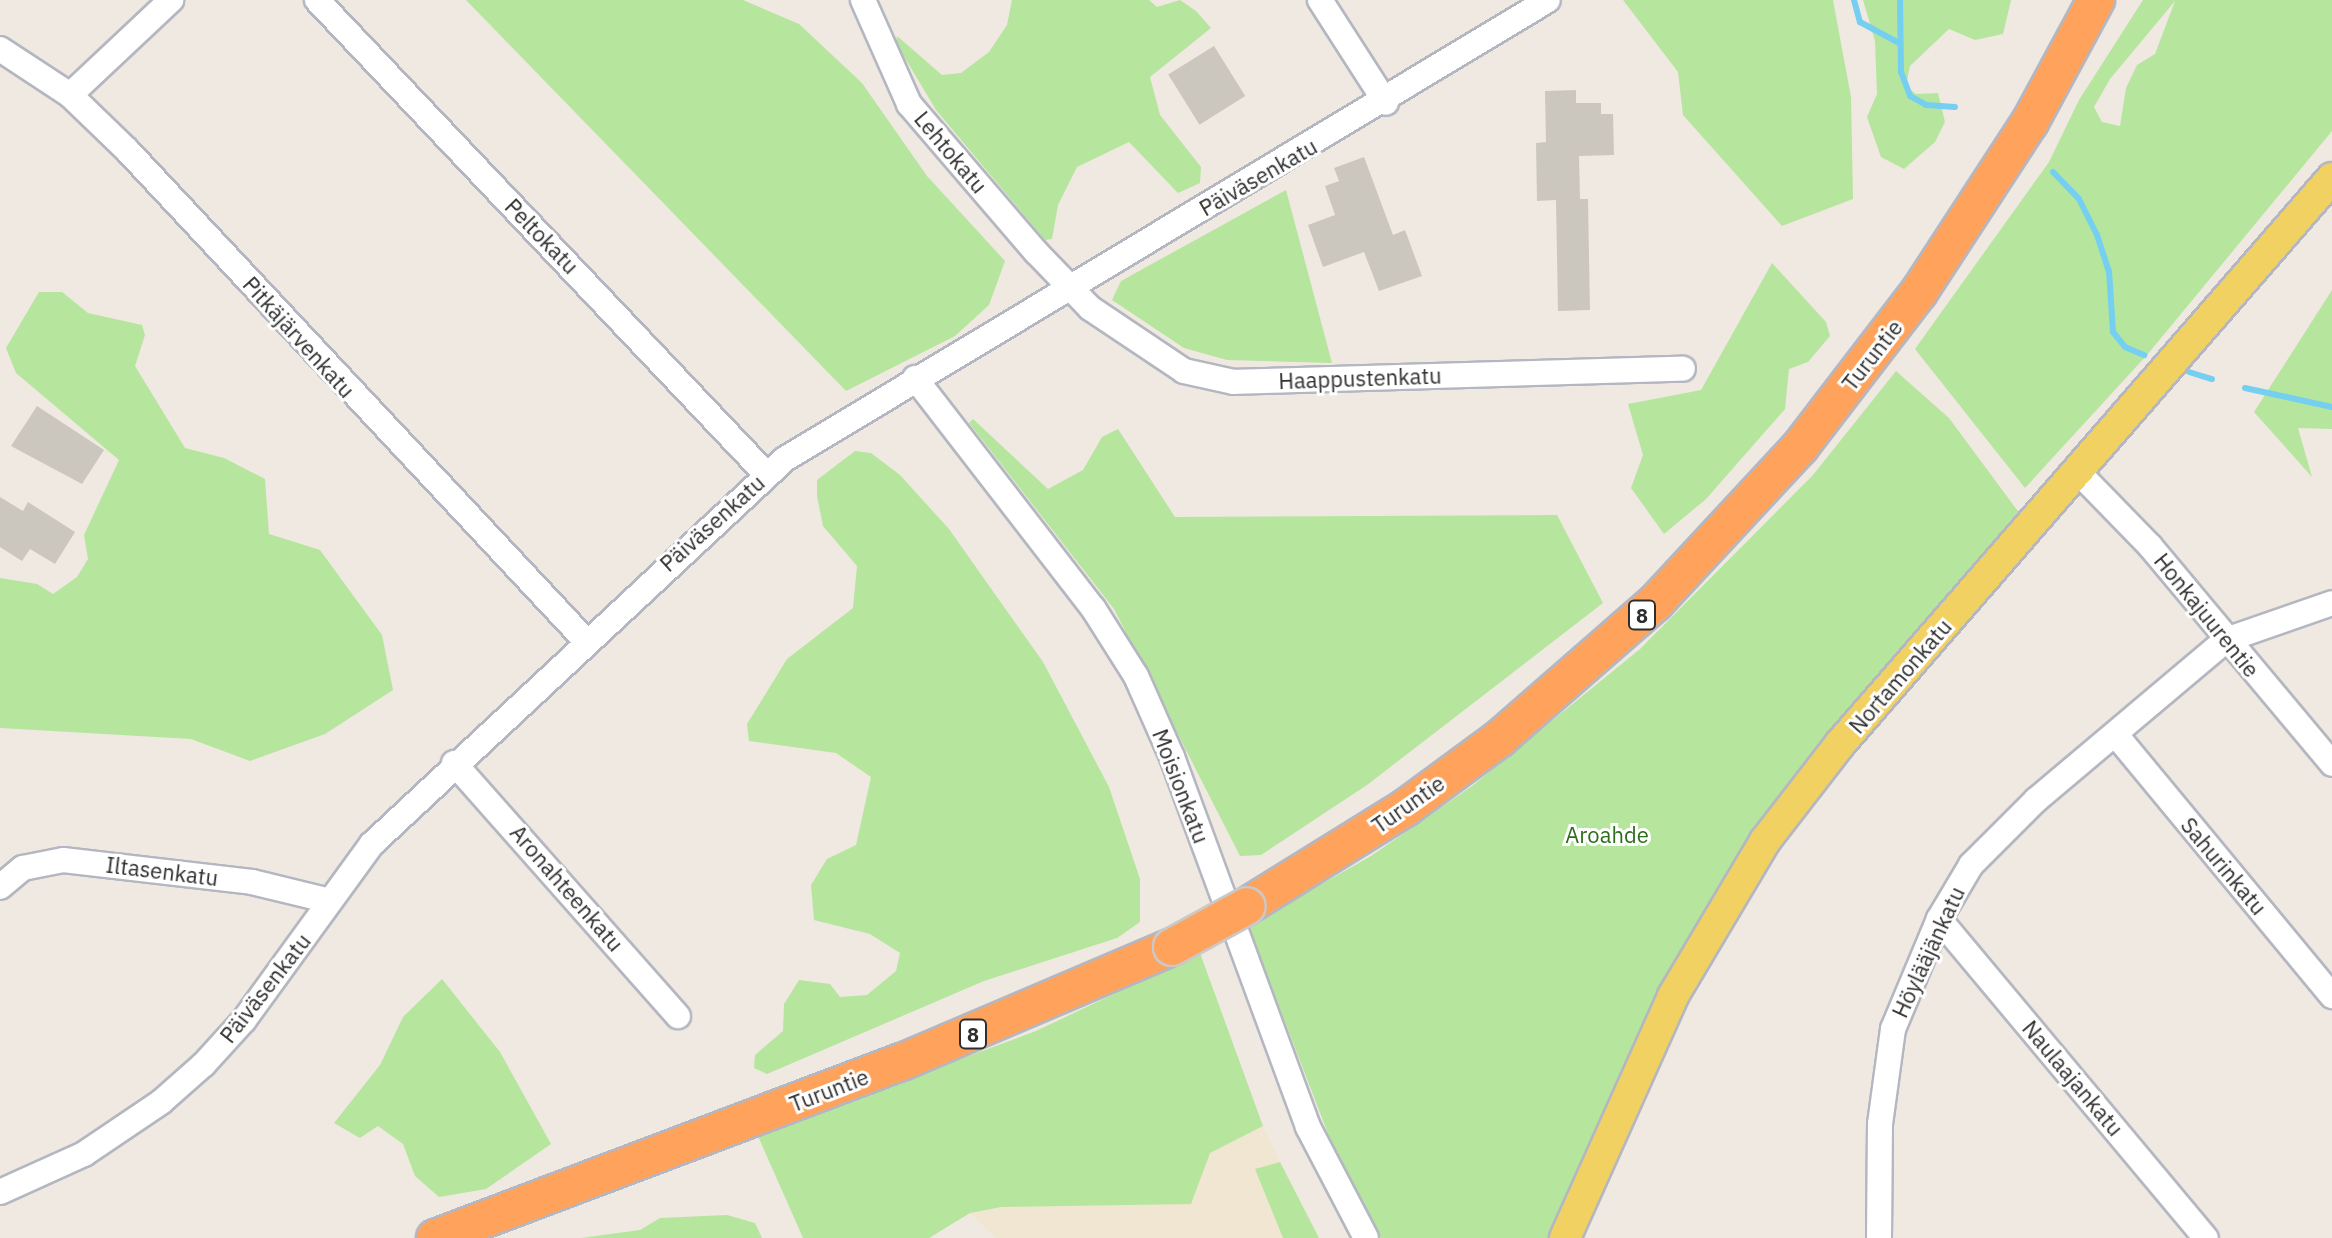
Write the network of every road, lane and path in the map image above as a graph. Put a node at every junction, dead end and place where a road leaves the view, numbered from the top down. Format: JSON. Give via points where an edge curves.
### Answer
{"nodes":[{"id":1,"x":171,"y":0,"type":"edge"},
{"id":2,"x":317,"y":0,"type":"edge"},
{"id":3,"x":863,"y":0,"type":"edge"},
{"id":4,"x":1320,"y":0,"type":"edge"},
{"id":5,"x":1548,"y":0,"type":"edge"},
{"id":6,"x":2096,"y":0,"type":"edge"},
{"id":7,"x":2122,"y":0,"type":"edge"},
{"id":8,"x":2072,"y":47,"type":"junction"},
{"id":9,"x":0,"y":49,"type":"edge"},
{"id":10,"x":70,"y":95,"type":"junction"},
{"id":11,"x":1386,"y":103,"type":"junction"},
{"id":12,"x":2332,"y":178,"type":"edge"},
{"id":13,"x":1066,"y":287,"type":"junction"},
{"id":14,"x":1683,"y":369,"type":"dead end"},
{"id":15,"x":915,"y":378,"type":"junction"},
{"id":16,"x":2078,"y":472,"type":"junction"},
{"id":17,"x":766,"y":474,"type":"junction"},
{"id":18,"x":2332,"y":603,"type":"edge"},
{"id":19,"x":585,"y":640,"type":"junction"},
{"id":20,"x":2226,"y":640,"type":"junction"},
{"id":21,"x":2116,"y":735,"type":"junction"},
{"id":22,"x":454,"y":763,"type":"junction"},
{"id":23,"x":2332,"y":764,"type":"edge"},
{"id":24,"x":0,"y":887,"type":"edge"},
{"id":25,"x":330,"y":901,"type":"junction"},
{"id":26,"x":1939,"y":919,"type":"junction"},
{"id":27,"x":2332,"y":996,"type":"edge"},
{"id":28,"x":678,"y":1016,"type":"dead end"},
{"id":29,"x":0,"y":1192,"type":"edge"},
{"id":30,"x":435,"y":1238,"type":"edge"},
{"id":31,"x":1366,"y":1238,"type":"edge"},
{"id":32,"x":1565,"y":1238,"type":"edge"},
{"id":33,"x":1879,"y":1238,"type":"edge"},
{"id":34,"x":2206,"y":1238,"type":"edge"}],
"edges":[{"from":1,"to":10,"type":"street"},
{"from":2,"to":17,"type":"street","name":"Peltokatu"},
{"from":3,"to":13,"type":"street","name":"Lehtokatu","via":[[909,104]]},
{"from":4,"to":11,"type":"street"},
{"from":5,"to":11,"type":"street","name":"Päiväsenkatu"},
{"from":6,"to":8,"type":"highway","name":"Turuntie","number":"8"},
{"from":7,"to":8,"type":"highway"},
{"from":8,"to":30,"type":"highway","name":"Turuntie","number":"8","bridge":true,"via":[[1957,240],[1800,447],[1655,603],[1499,739],[1405,808],[1172,947],[1030,1011]]},
{"from":9,"to":10,"type":"street","name":"Pitkäjärvenkatu"},
{"from":10,"to":19,"type":"street","name":"Pitkäjärvenkatu"},
{"from":11,"to":13,"type":"street","name":"Päiväsenkatu"},
{"from":12,"to":16,"type":"main road","name":"Nortamonkatu"},
{"from":13,"to":14,"type":"street","name":"Haappustenkatu","via":[[1153,356],[1184,371],[1234,382]]},
{"from":13,"to":15,"type":"street","name":"Päiväsenkatu"},
{"from":15,"to":17,"type":"street","name":"Päiväsenkatu","via":[[828,428]]},
{"from":15,"to":31,"type":"street","name":"Moisionkatu","via":[[1093,608],[1136,676],[1172,757],[1308,1127]]},
{"from":16,"to":20,"type":"street","name":"Honkajuurentie","via":[[2150,546]]},
{"from":16,"to":32,"type":"main road","name":"Nortamonkatu","via":[[1840,744],[1765,841],[1673,996]]},
{"from":17,"to":19,"type":"street","name":"Päiväsenkatu"},
{"from":18,"to":20,"type":"street"},
{"from":19,"to":22,"type":"street","name":"Päiväsenkatu"},
{"from":20,"to":21,"type":"street","name":"Höylääjänkatu"},
{"from":20,"to":23,"type":"street","name":"Honkajuurentie"},
{"from":21,"to":26,"type":"street","name":"Höylääjänkatu","via":[[2003,830],[1971,865]]},
{"from":21,"to":27,"type":"street","name":"Sahurinkatu"},
{"from":22,"to":25,"type":"street","name":"Päiväsenkatu","via":[[372,844]]},
{"from":22,"to":28,"type":"street","name":"Aronahteenkatu"},
{"from":24,"to":25,"type":"street","name":"Iltasenkatu","via":[[23,868],[63,860],[252,882]]},
{"from":25,"to":29,"type":"street","name":"Päiväsenkatu","via":[[244,1020],[161,1102],[84,1154]]},
{"from":26,"to":33,"type":"street","name":"Höylääjänkatu","via":[[1903,998],[1885,1063]]},
{"from":26,"to":34,"type":"street","name":"Naulaajankatu"}]}
